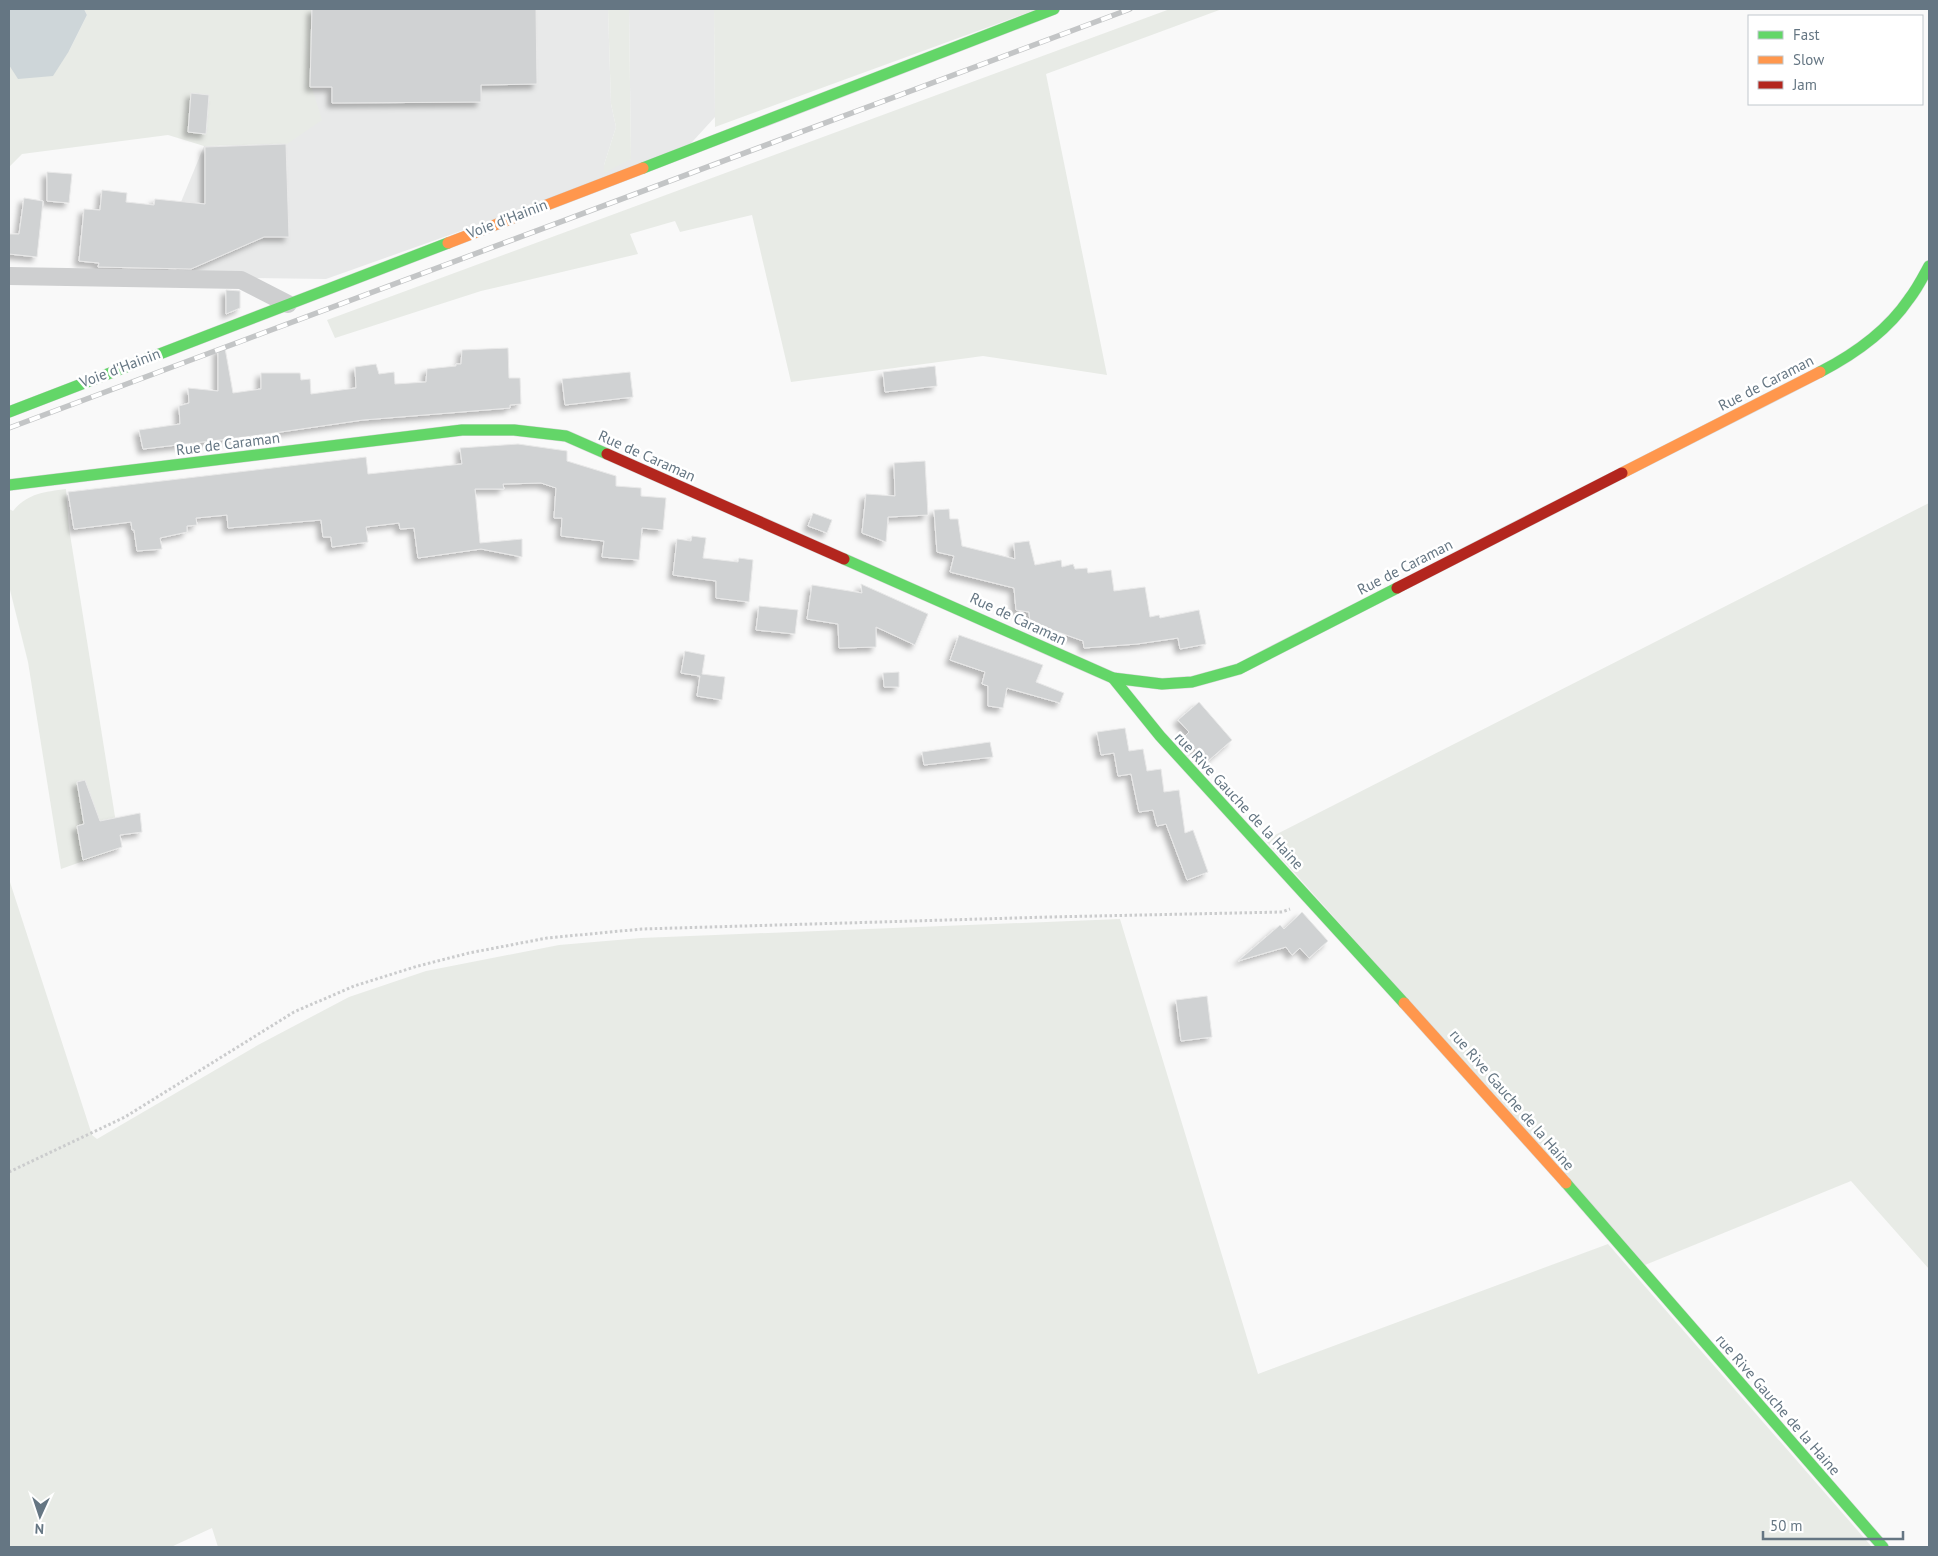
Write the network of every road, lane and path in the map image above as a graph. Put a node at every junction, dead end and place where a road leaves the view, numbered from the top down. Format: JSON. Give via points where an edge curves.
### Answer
{"nodes":[{"id":1,"x":1054,"y":9,"type":"edge"},
{"id":2,"x":1929,"y":266,"type":"edge"},
{"id":3,"x":9,"y":276,"type":"edge"},
{"id":4,"x":288,"y":304,"type":"junction"},
{"id":5,"x":9,"y":412,"type":"edge"},
{"id":6,"x":9,"y":485,"type":"edge"},
{"id":7,"x":1113,"y":678,"type":"junction"},
{"id":8,"x":1312,"y":902,"type":"junction"},
{"id":9,"x":9,"y":1172,"type":"edge"},
{"id":10,"x":1883,"y":1547,"type":"edge"}],
"edges":[{"from":1,"to":4,"type":"street","name":"Voie d'Hainin"},
{"from":2,"to":7,"type":"street","name":"Rue de Caraman","via":[[1909,300],[1889,323],[1843,360],[1239,669],[1210,680],[1181,684],[1143,684]]},
{"from":3,"to":4,"type":"street","via":[[241,280]]},
{"from":4,"to":5,"type":"street","name":"Voie d'Hainin"},
{"from":6,"to":7,"type":"street","name":"Rue de Caraman","via":[[462,430],[507,428],[538,431],[566,436]]},
{"from":7,"to":8,"type":"street","name":"rue Rive Gauche de la Haine","via":[[1160,736]]},
{"from":8,"to":9,"type":"path","via":[[1282,912],[642,929],[547,938],[479,951],[354,986],[294,1012],[125,1117]]},
{"from":8,"to":10,"type":"street","name":"rue Rive Gauche de la Haine","via":[[1502,1109]]}]}
